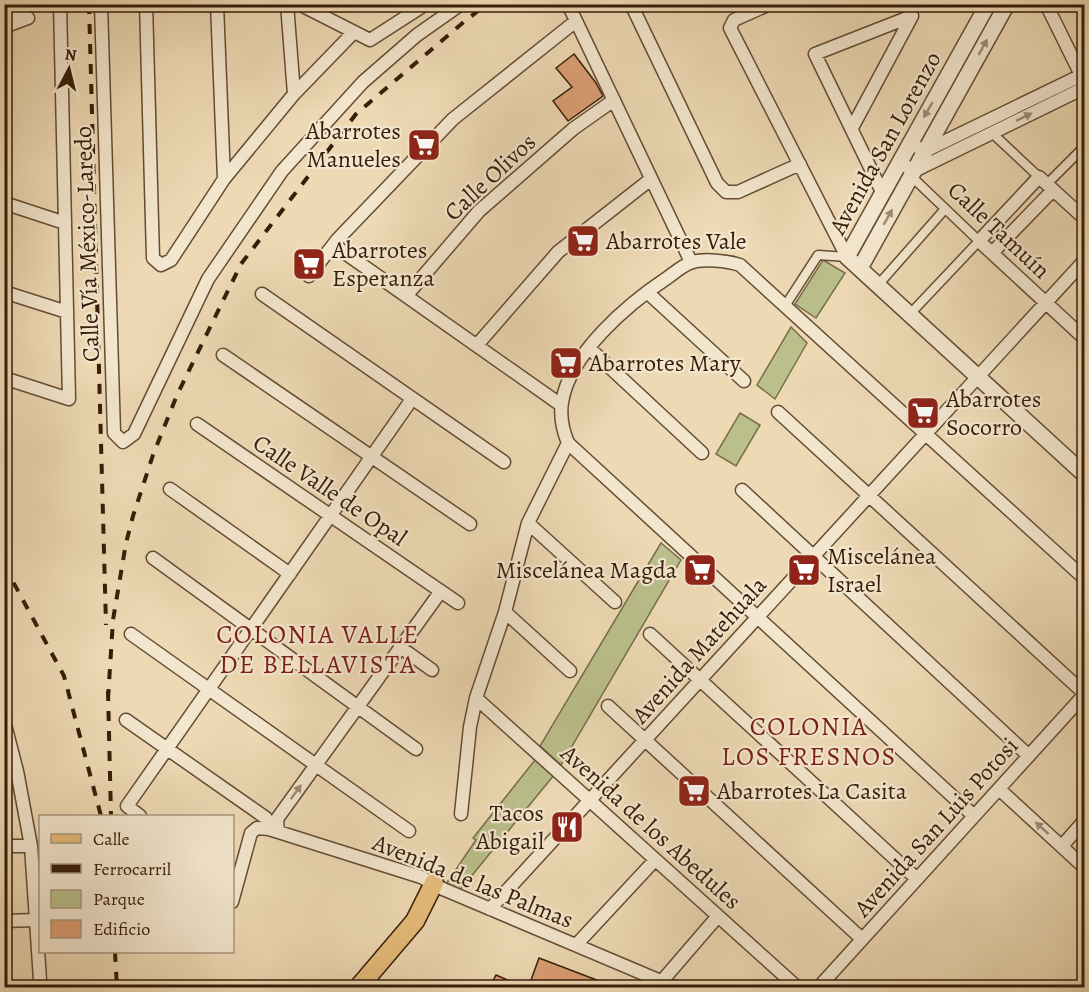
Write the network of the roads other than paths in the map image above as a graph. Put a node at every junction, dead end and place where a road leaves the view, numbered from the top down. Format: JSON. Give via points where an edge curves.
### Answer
{"nodes":[{"id":1,"x":60,"y":4,"type":"edge"},
{"id":2,"x":101,"y":4,"type":"edge"},
{"id":3,"x":146,"y":4,"type":"edge"},
{"id":4,"x":217,"y":4,"type":"edge"},
{"id":5,"x":286,"y":4,"type":"edge"},
{"id":6,"x":299,"y":4,"type":"edge"},
{"id":7,"x":460,"y":4,"type":"edge"},
{"id":8,"x":568,"y":4,"type":"edge"},
{"id":9,"x":631,"y":4,"type":"edge"},
{"id":10,"x":988,"y":4,"type":"edge"},
{"id":11,"x":1006,"y":4,"type":"edge"},
{"id":12,"x":1046,"y":4,"type":"edge"},
{"id":13,"x":424,"y":6,"type":"edge"},
{"id":14,"x":765,"y":6,"type":"edge"},
{"id":15,"x":4,"y":8,"type":"edge"},
{"id":16,"x":576,"y":21,"type":"junction"},
{"id":17,"x":434,"y":23,"type":"junction"},
{"id":18,"x":4,"y":27,"type":"edge"},
{"id":19,"x":354,"y":32,"type":"junction"},
{"id":20,"x":1083,"y":80,"type":"edge"},
{"id":21,"x":294,"y":94,"type":"junction"},
{"id":22,"x":614,"y":100,"type":"junction"},
{"id":23,"x":852,"y":128,"type":"junction"},
{"id":24,"x":992,"y":133,"type":"junction"},
{"id":25,"x":909,"y":143,"type":"junction"},
{"id":26,"x":1081,"y":150,"type":"dead end"},
{"id":27,"x":925,"y":151,"type":"junction"},
{"id":28,"x":899,"y":162,"type":"junction"},
{"id":29,"x":800,"y":164,"type":"junction"},
{"id":30,"x":913,"y":173,"type":"junction"},
{"id":31,"x":224,"y":179,"type":"junction"},
{"id":32,"x":651,"y":179,"type":"junction"},
{"id":33,"x":1046,"y":184,"type":"junction"},
{"id":34,"x":882,"y":192,"type":"junction"},
{"id":35,"x":4,"y":203,"type":"edge"},
{"id":36,"x":945,"y":209,"type":"junction"},
{"id":37,"x":1084,"y":218,"type":"edge"},
{"id":38,"x":66,"y":223,"type":"junction"},
{"id":39,"x":337,"y":240,"type":"junction"},
{"id":40,"x":979,"y":241,"type":"junction"},
{"id":41,"x":992,"y":253,"type":"junction"},
{"id":42,"x":847,"y":257,"type":"junction"},
{"id":43,"x":1084,"y":261,"type":"edge"},
{"id":44,"x":691,"y":262,"type":"junction"},
{"id":45,"x":860,"y":268,"type":"junction"},
{"id":46,"x":309,"y":276,"type":"dead end"},
{"id":47,"x":878,"y":285,"type":"junction"},
{"id":48,"x":4,"y":292,"type":"edge"},
{"id":49,"x":647,"y":292,"type":"junction"},
{"id":50,"x":262,"y":294,"type":"dead end"},
{"id":51,"x":406,"y":296,"type":"junction"},
{"id":52,"x":1046,"y":303,"type":"junction"},
{"id":53,"x":785,"y":306,"type":"junction"},
{"id":54,"x":67,"y":312,"type":"junction"},
{"id":55,"x":910,"y":314,"type":"junction"},
{"id":56,"x":1084,"y":338,"type":"edge"},
{"id":57,"x":477,"y":345,"type":"junction"},
{"id":58,"x":589,"y":348,"type":"junction"},
{"id":59,"x":223,"y":355,"type":"dead end"},
{"id":60,"x":978,"y":377,"type":"junction"},
{"id":61,"x":4,"y":378,"type":"edge"},
{"id":62,"x":744,"y":381,"type":"dead end"},
{"id":63,"x":412,"y":399,"type":"junction"},
{"id":64,"x":561,"y":405,"type":"junction"},
{"id":65,"x":778,"y":412,"type":"dead end"},
{"id":66,"x":196,"y":424,"type":"dead end"},
{"id":67,"x":926,"y":434,"type":"junction"},
{"id":68,"x":568,"y":443,"type":"junction"},
{"id":69,"x":702,"y":453,"type":"dead end"},
{"id":70,"x":372,"y":457,"type":"junction"},
{"id":71,"x":504,"y":462,"type":"dead end"},
{"id":72,"x":1084,"y":474,"type":"edge"},
{"id":73,"x":170,"y":489,"type":"dead end"},
{"id":74,"x":742,"y":490,"type":"dead end"},
{"id":75,"x":869,"y":496,"type":"junction"},
{"id":76,"x":330,"y":515,"type":"junction"},
{"id":77,"x":528,"y":523,"type":"junction"},
{"id":78,"x":470,"y":524,"type":"dead end"},
{"id":79,"x":814,"y":556,"type":"junction"},
{"id":80,"x":153,"y":558,"type":"dead end"},
{"id":81,"x":290,"y":573,"type":"junction"},
{"id":82,"x":1084,"y":578,"type":"edge"},
{"id":83,"x":441,"y":591,"type":"junction"},
{"id":84,"x":615,"y":602,"type":"dead end"},
{"id":85,"x":458,"y":603,"type":"dead end"},
{"id":86,"x":505,"y":612,"type":"junction"},
{"id":87,"x":758,"y":618,"type":"junction"},
{"id":88,"x":251,"y":629,"type":"junction"},
{"id":89,"x":131,"y":634,"type":"dead end"},
{"id":90,"x":650,"y":634,"type":"dead end"},
{"id":91,"x":400,"y":647,"type":"junction"},
{"id":92,"x":432,"y":670,"type":"dead end"},
{"id":93,"x":570,"y":671,"type":"dead end"},
{"id":94,"x":700,"y":680,"type":"junction"},
{"id":95,"x":209,"y":689,"type":"junction"},
{"id":96,"x":1084,"y":694,"type":"edge"},
{"id":97,"x":476,"y":698,"type":"junction"},
{"id":98,"x":358,"y":706,"type":"junction"},
{"id":99,"x":608,"y":706,"type":"dead end"},
{"id":100,"x":126,"y":720,"type":"dead end"},
{"id":101,"x":4,"y":721,"type":"edge"},
{"id":102,"x":645,"y":740,"type":"junction"},
{"id":103,"x":167,"y":749,"type":"junction"},
{"id":104,"x":416,"y":749,"type":"dead end"},
{"id":105,"x":1029,"y":756,"type":"junction"},
{"id":106,"x":316,"y":765,"type":"junction"},
{"id":107,"x":11,"y":771,"type":"edge"},
{"id":108,"x":999,"y":789,"type":"junction"},
{"id":109,"x":590,"y":801,"type":"junction"},
{"id":110,"x":461,"y":814,"type":"dead end"},
{"id":111,"x":140,"y":815,"type":"edge"},
{"id":112,"x":974,"y":816,"type":"junction"},
{"id":113,"x":1084,"y":821,"type":"edge"},
{"id":114,"x":271,"y":826,"type":"junction"},
{"id":115,"x":409,"y":831,"type":"dead end"},
{"id":116,"x":4,"y":846,"type":"edge"},
{"id":117,"x":31,"y":846,"type":"junction"},
{"id":118,"x":1062,"y":846,"type":"junction"},
{"id":119,"x":655,"y":860,"type":"junction"},
{"id":120,"x":1084,"y":867,"type":"edge"},
{"id":121,"x":917,"y":879,"type":"junction"},
{"id":122,"x":439,"y":886,"type":"junction"},
{"id":123,"x":234,"y":892,"type":"edge"},
{"id":124,"x":490,"y":909,"type":"junction"},
{"id":125,"x":718,"y":916,"type":"junction"},
{"id":126,"x":36,"y":920,"type":"junction"},
{"id":127,"x":4,"y":921,"type":"edge"},
{"id":128,"x":862,"y":939,"type":"junction"},
{"id":129,"x":576,"y":945,"type":"junction"},
{"id":130,"x":662,"y":981,"type":"junction"},
{"id":131,"x":38,"y":987,"type":"edge"},
{"id":132,"x":358,"y":987,"type":"edge"},
{"id":133,"x":370,"y":987,"type":"edge"},
{"id":134,"x":677,"y":987,"type":"edge"},
{"id":135,"x":798,"y":987,"type":"edge"},
{"id":136,"x":818,"y":987,"type":"edge"}],
"edges":[{"from":1,"to":38,"type":"street"},
{"from":2,"to":17,"type":"street","name":"Calle Vía México-Laredo","via":[[114,433],[123,442],[134,434],[208,279],[282,171],[363,82]]},
{"from":3,"to":31,"type":"street","via":[[153,258],[161,265],[171,260]]},
{"from":4,"to":31,"type":"street"},
{"from":5,"to":21,"type":"street"},
{"from":6,"to":19,"type":"street"},
{"from":7,"to":17,"type":"street"},
{"from":8,"to":16,"type":"street"},
{"from":9,"to":29,"type":"street","via":[[717,183],[726,192],[738,192]]},
{"from":10,"to":25,"type":"street","name":"Avenida San Lorenzo","one_way":true},
{"from":27,"to":11,"type":"street","name":"Avenida San Lorenzo","one_way":true},
{"from":12,"to":20,"type":"street"},
{"from":13,"to":17,"type":"street"},
{"from":13,"to":19,"type":"street","via":[[370,40]]},
{"from":14,"to":29,"type":"street","via":[[734,20],[730,28]]},
{"from":15,"to":18,"type":"street","via":[[28,18]]},
{"from":16,"to":22,"type":"street"},
{"from":16,"to":39,"type":"street","via":[[453,119]]},
{"from":19,"to":21,"type":"street"},
{"from":24,"to":20,"type":"street","one_way":true},
{"from":20,"to":27,"type":"street"},
{"from":21,"to":31,"type":"street"},
{"from":22,"to":32,"type":"street"},
{"from":22,"to":51,"type":"street","name":"Calle Olivos","via":[[573,129],[479,212]]},
{"from":23,"to":23,"type":"street","via":[[815,54],[912,16]]},
{"from":23,"to":34,"type":"street"},
{"from":24,"to":30,"type":"street"},
{"from":24,"to":33,"type":"street"},
{"from":25,"to":27,"type":"street"},
{"from":25,"to":28,"type":"street","name":"Avenida San Lorenzo"},
{"from":26,"to":33,"type":"street"},
{"from":27,"to":30,"type":"street","name":"Avenida San Lorenzo"},
{"from":28,"to":30,"type":"street"},
{"from":28,"to":34,"type":"street","name":"Avenida San Lorenzo"},
{"from":29,"to":42,"type":"street"},
{"from":30,"to":36,"type":"street","name":"Calle Tamuín"},
{"from":45,"to":30,"type":"street","name":"Avenida San Lorenzo","one_way":true},
{"from":32,"to":44,"type":"street"},
{"from":32,"to":57,"type":"street","via":[[558,252]]},
{"from":33,"to":37,"type":"street"},
{"from":33,"to":40,"type":"street"},
{"from":33,"to":41,"type":"street"},
{"from":34,"to":42,"type":"street","name":"Avenida San Lorenzo"},
{"from":35,"to":38,"type":"street"},
{"from":36,"to":40,"type":"street","name":"Calle Tamuín"},
{"from":36,"to":47,"type":"street"},
{"from":38,"to":54,"type":"street"},
{"from":39,"to":46,"type":"street"},
{"from":39,"to":51,"type":"street","via":[[338,248]]},
{"from":40,"to":41,"type":"street","name":"Calle Tamuín"},
{"from":40,"to":55,"type":"street"},
{"from":41,"to":52,"type":"street","name":"Calle Tamuín"},
{"from":42,"to":45,"type":"street"},
{"from":42,"to":53,"type":"street","name":"Avenida San Lorenzo","via":[[818,255]]},
{"from":43,"to":52,"type":"street","name":"Avenida Matehuala"},
{"from":44,"to":49,"type":"street"},
{"from":44,"to":53,"type":"street","via":[[740,265]]},
{"from":45,"to":47,"type":"street"},
{"from":47,"to":55,"type":"street"},
{"from":48,"to":54,"type":"street"},
{"from":49,"to":58,"type":"street"},
{"from":49,"to":62,"type":"street"},
{"from":50,"to":63,"type":"street"},
{"from":51,"to":57,"type":"street"},
{"from":52,"to":56,"type":"street","name":"Calle Tamuín"},
{"from":52,"to":60,"type":"street","name":"Avenida Matehuala"},
{"from":53,"to":67,"type":"street"},
{"from":54,"to":61,"type":"street","via":[[69,399]]},
{"from":55,"to":60,"type":"street"},
{"from":57,"to":64,"type":"street"},
{"from":58,"to":64,"type":"street","via":[[572,373]]},
{"from":58,"to":69,"type":"street"},
{"from":59,"to":70,"type":"street"},
{"from":60,"to":67,"type":"street","name":"Avenida Matehuala"},
{"from":60,"to":72,"type":"street"},
{"from":63,"to":70,"type":"street"},
{"from":63,"to":71,"type":"street"},
{"from":64,"to":68,"type":"street"},
{"from":65,"to":75,"type":"street"},
{"from":66,"to":76,"type":"street","name":"Calle Valle de Opal"},
{"from":67,"to":75,"type":"street","name":"Avenida Matehuala"},
{"from":67,"to":82,"type":"street"},
{"from":68,"to":77,"type":"street"},
{"from":68,"to":87,"type":"street"},
{"from":70,"to":76,"type":"street"},
{"from":70,"to":78,"type":"street"},
{"from":73,"to":81,"type":"street"},
{"from":74,"to":79,"type":"street"},
{"from":75,"to":79,"type":"street","name":"Avenida Matehuala"},
{"from":75,"to":96,"type":"street"},
{"from":76,"to":81,"type":"street"},
{"from":76,"to":83,"type":"street","name":"Calle Valle de Opal"},
{"from":77,"to":84,"type":"street"},
{"from":77,"to":86,"type":"street"},
{"from":79,"to":87,"type":"street","name":"Avenida Matehuala"},
{"from":79,"to":105,"type":"street"},
{"from":80,"to":88,"type":"street"},
{"from":81,"to":88,"type":"street"},
{"from":83,"to":85,"type":"street","name":"Calle Valle de Opal"},
{"from":83,"to":91,"type":"street"},
{"from":86,"to":93,"type":"street"},
{"from":86,"to":97,"type":"street"},
{"from":87,"to":94,"type":"street","name":"Avenida Matehuala"},
{"from":87,"to":112,"type":"street"},
{"from":88,"to":95,"type":"street"},
{"from":88,"to":98,"type":"street"},
{"from":89,"to":95,"type":"street"},
{"from":90,"to":94,"type":"street"},
{"from":91,"to":92,"type":"street"},
{"from":91,"to":98,"type":"street"},
{"from":94,"to":102,"type":"street","name":"Avenida Matehuala"},
{"from":94,"to":121,"type":"street"},
{"from":95,"to":103,"type":"street"},
{"from":95,"to":106,"type":"street"},
{"from":96,"to":105,"type":"street","name":"Avenida San Luis Potosi"},
{"from":97,"to":109,"type":"street","name":"Avenida de los Abedules"},
{"from":97,"to":110,"type":"street"},
{"from":98,"to":104,"type":"street"},
{"from":98,"to":106,"type":"street"},
{"from":99,"to":102,"type":"street"},
{"from":100,"to":103,"type":"street"},
{"from":101,"to":107,"type":"street"},
{"from":102,"to":109,"type":"street","name":"Avenida Matehuala"},
{"from":102,"to":128,"type":"street"},
{"from":103,"to":111,"type":"street","via":[[127,806]]},
{"from":103,"to":114,"type":"street"},
{"from":105,"to":108,"type":"street","name":"Avenida San Luis Potosi"},
{"from":114,"to":106,"type":"street","one_way":true},
{"from":106,"to":115,"type":"street"},
{"from":107,"to":117,"type":"street"},
{"from":108,"to":112,"type":"street","name":"Avenida San Luis Potosi"},
{"from":118,"to":108,"type":"street","one_way":true},
{"from":109,"to":119,"type":"street","name":"Avenida de los Abedules"},
{"from":109,"to":124,"type":"street","name":"Avenida Matehuala"},
{"from":112,"to":121,"type":"street","name":"Avenida San Luis Potosi"},
{"from":113,"to":118,"type":"street"},
{"from":114,"to":122,"type":"street","name":"Avenida de las Palmas"},
{"from":114,"to":123,"type":"street","name":"Avenida de las Palmas","via":[[256,828],[251,833]]},
{"from":116,"to":117,"type":"street"},
{"from":117,"to":126,"type":"street"},
{"from":118,"to":120,"type":"street"},
{"from":119,"to":125,"type":"street","name":"Avenida de los Abedules"},
{"from":119,"to":129,"type":"street"},
{"from":121,"to":128,"type":"street","name":"Avenida San Luis Potosi"},
{"from":122,"to":124,"type":"street","name":"Avenida de las Palmas"},
{"from":122,"to":132,"type":"main road","via":[[415,921]]},
{"from":122,"to":133,"type":"main road","via":[[423,926]]},
{"from":124,"to":129,"type":"street","name":"Avenida de las Palmas"},
{"from":125,"to":130,"type":"street"},
{"from":125,"to":135,"type":"street","name":"Avenida de los Abedules"},
{"from":126,"to":127,"type":"street"},
{"from":126,"to":131,"type":"street"},
{"from":128,"to":136,"type":"street","name":"Avenida San Luis Potosi"},
{"from":129,"to":130,"type":"street","name":"Avenida de las Palmas"},
{"from":130,"to":134,"type":"street","name":"Avenida de las Palmas"}]}
